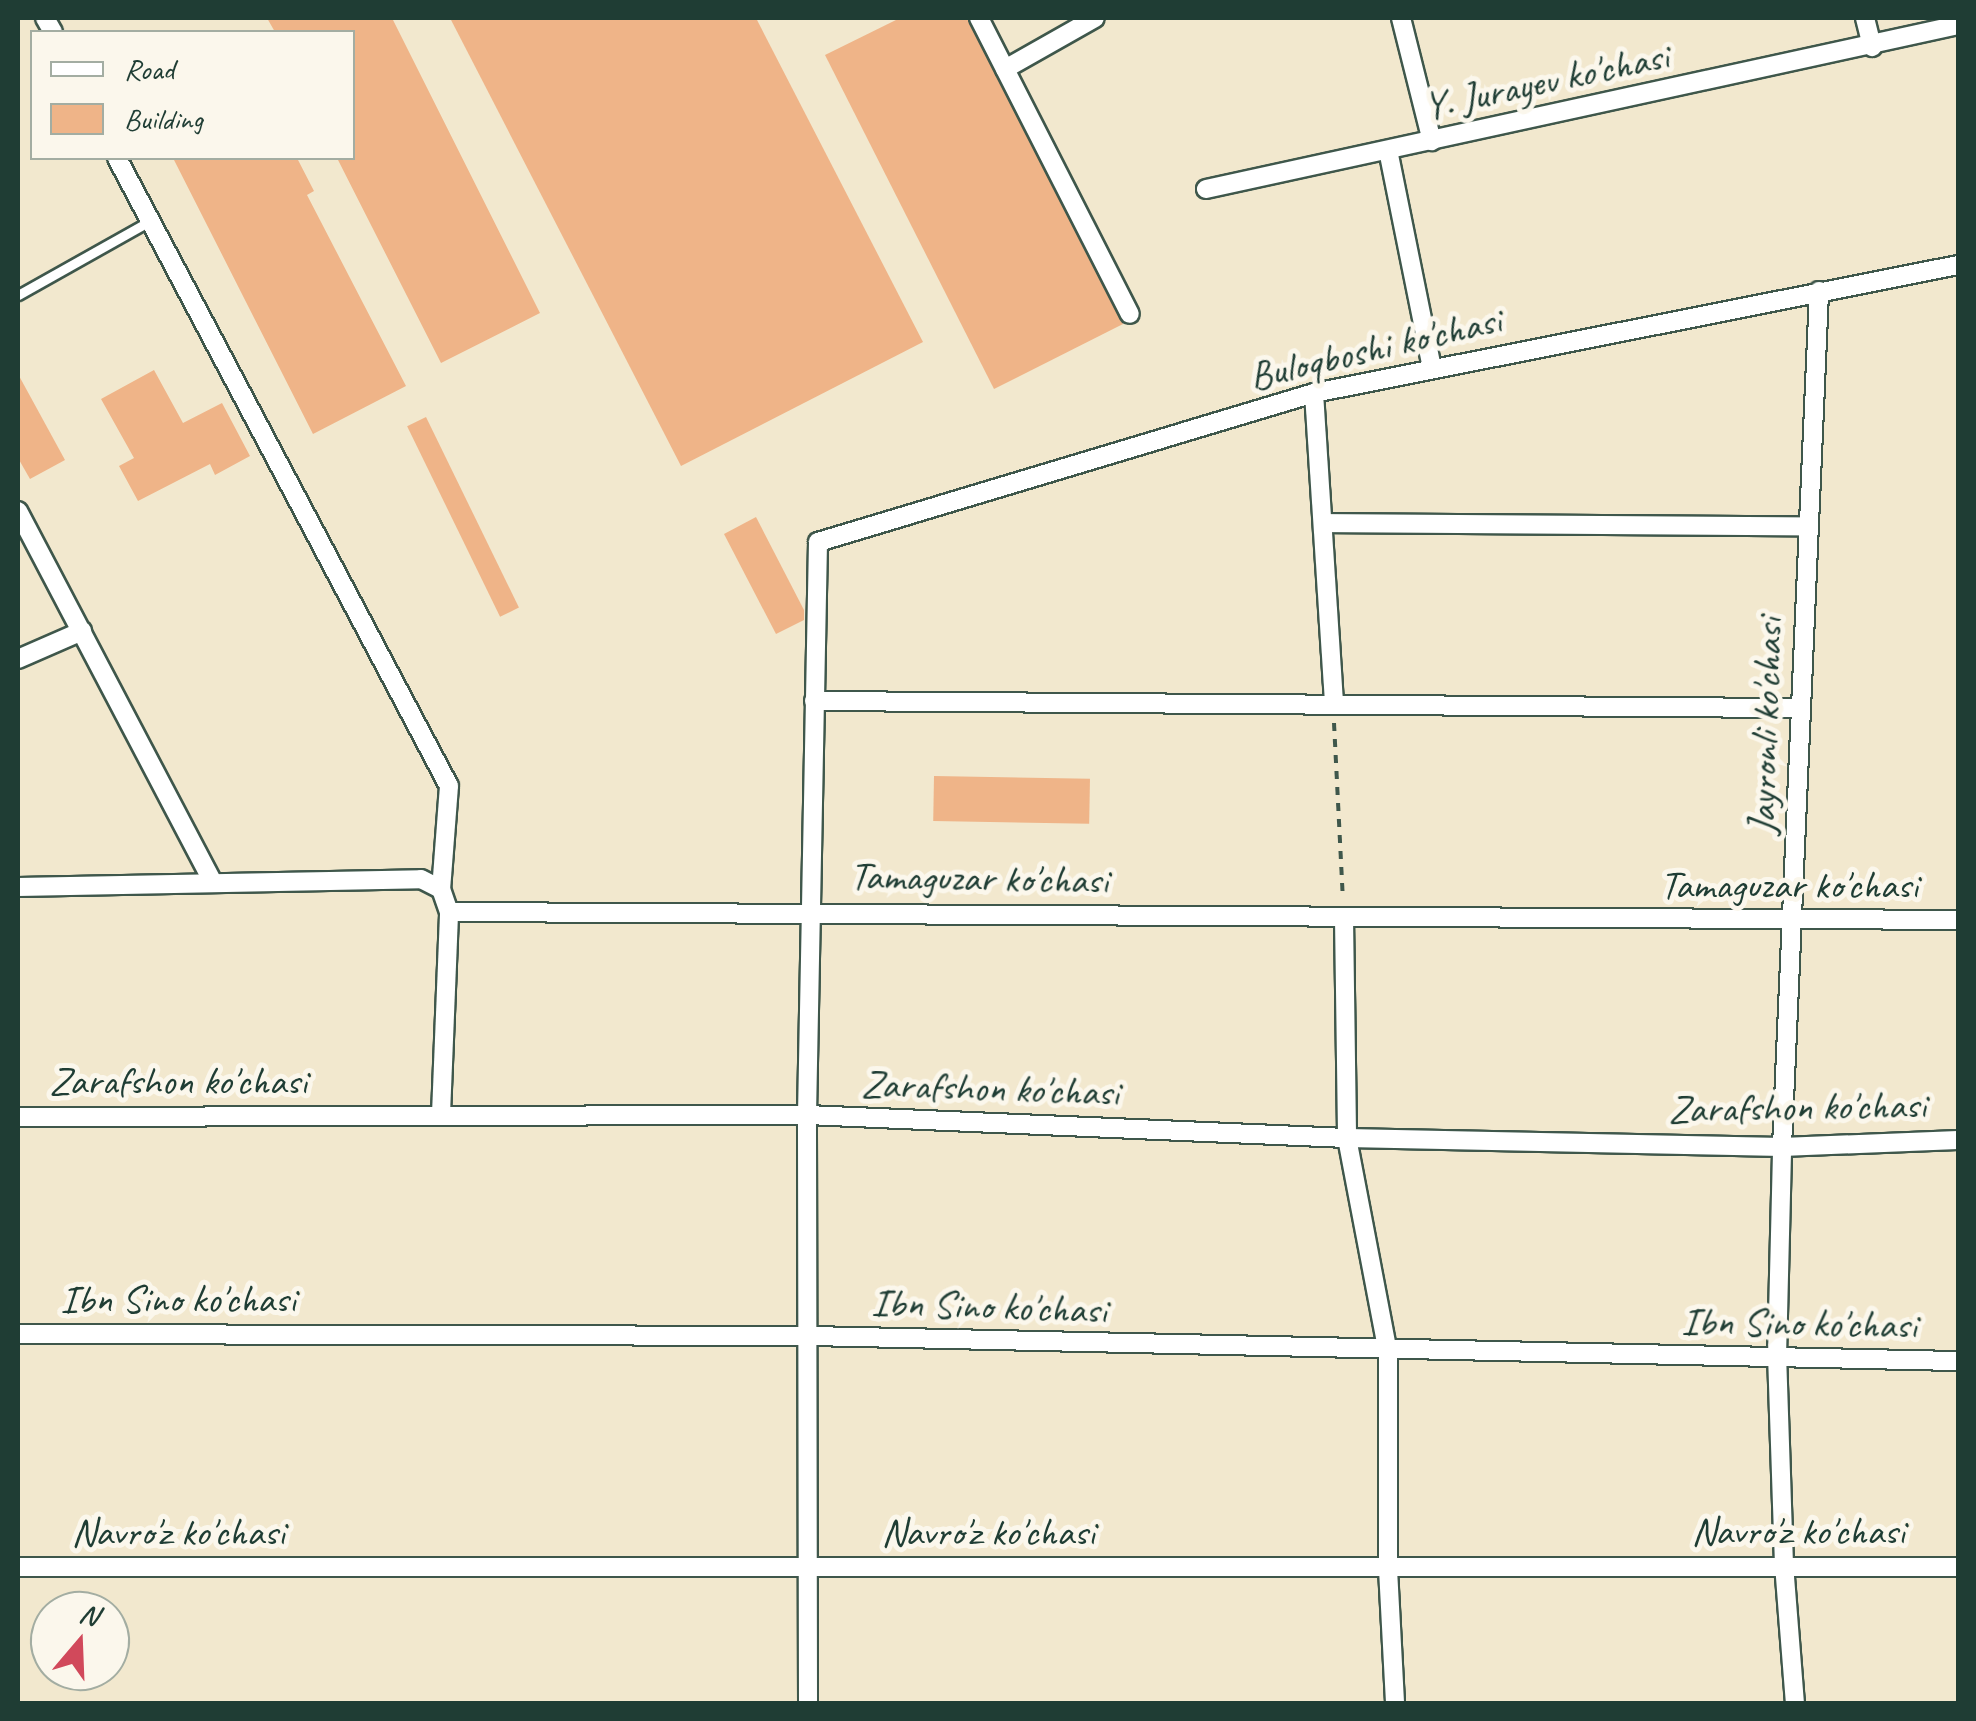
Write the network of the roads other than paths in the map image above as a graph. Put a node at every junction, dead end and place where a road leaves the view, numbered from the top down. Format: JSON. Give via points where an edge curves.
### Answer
{"nodes":[{"id":1,"x":979,"y":18,"type":"edge"},
{"id":2,"x":1095,"y":18,"type":"edge"},
{"id":3,"x":1401,"y":18,"type":"edge"},
{"id":4,"x":1865,"y":18,"type":"edge"},
{"id":5,"x":1958,"y":25,"type":"edge"},
{"id":6,"x":1872,"y":46,"type":"junction"},
{"id":7,"x":1005,"y":69,"type":"junction"},
{"id":8,"x":1432,"y":140,"type":"junction"},
{"id":9,"x":1388,"y":150,"type":"junction"},
{"id":10,"x":119,"y":160,"type":"edge"},
{"id":11,"x":1206,"y":189,"type":"dead end"},
{"id":12,"x":150,"y":221,"type":"junction"},
{"id":13,"x":1958,"y":264,"type":"edge"},
{"id":14,"x":1819,"y":291,"type":"junction"},
{"id":15,"x":18,"y":295,"type":"edge"},
{"id":16,"x":1130,"y":314,"type":"dead end"},
{"id":17,"x":1432,"y":368,"type":"junction"},
{"id":18,"x":1314,"y":393,"type":"junction"},
{"id":19,"x":18,"y":512,"type":"edge"},
{"id":20,"x":1322,"y":523,"type":"junction"},
{"id":21,"x":1809,"y":526,"type":"junction"},
{"id":22,"x":82,"y":631,"type":"junction"},
{"id":23,"x":18,"y":659,"type":"edge"},
{"id":24,"x":814,"y":700,"type":"junction"},
{"id":25,"x":1334,"y":703,"type":"junction"},
{"id":26,"x":1801,"y":708,"type":"junction"},
{"id":27,"x":212,"y":881,"type":"junction"},
{"id":28,"x":18,"y":887,"type":"edge"},
{"id":29,"x":441,"y":889,"type":"junction"},
{"id":30,"x":811,"y":910,"type":"junction"},
{"id":31,"x":449,"y":912,"type":"junction"},
{"id":32,"x":1344,"y":918,"type":"junction"},
{"id":33,"x":1958,"y":920,"type":"edge"},
{"id":34,"x":1793,"y":921,"type":"junction"},
{"id":35,"x":441,"y":1114,"type":"junction"},
{"id":36,"x":18,"y":1116,"type":"edge"},
{"id":37,"x":807,"y":1116,"type":"junction"},
{"id":38,"x":1347,"y":1138,"type":"junction"},
{"id":39,"x":1958,"y":1140,"type":"edge"},
{"id":40,"x":1782,"y":1147,"type":"junction"},
{"id":41,"x":18,"y":1334,"type":"edge"},
{"id":42,"x":810,"y":1336,"type":"junction"},
{"id":43,"x":1388,"y":1352,"type":"junction"},
{"id":44,"x":1777,"y":1357,"type":"junction"},
{"id":45,"x":1958,"y":1361,"type":"edge"},
{"id":46,"x":1784,"y":1565,"type":"junction"},
{"id":47,"x":808,"y":1566,"type":"junction"},
{"id":48,"x":18,"y":1567,"type":"edge"},
{"id":49,"x":1958,"y":1567,"type":"edge"},
{"id":50,"x":1388,"y":1569,"type":"junction"},
{"id":51,"x":808,"y":1704,"type":"edge"},
{"id":52,"x":1395,"y":1704,"type":"edge"},
{"id":53,"x":1794,"y":1704,"type":"edge"}],
"edges":[{"from":1,"to":7,"type":"street"},
{"from":2,"to":7,"type":"street"},
{"from":3,"to":8,"type":"street"},
{"from":4,"to":6,"type":"street"},
{"from":5,"to":6,"type":"street","name":"Y. Jurayev ko'chasi"},
{"from":6,"to":8,"type":"street","name":"Y. Jurayev ko'chasi"},
{"from":7,"to":16,"type":"street"},
{"from":8,"to":9,"type":"street","name":"Y. Jurayev ko'chasi"},
{"from":9,"to":11,"type":"street","name":"Y. Jurayev ko'chasi"},
{"from":9,"to":17,"type":"street"},
{"from":10,"to":12,"type":"street"},
{"from":12,"to":15,"type":"lane"},
{"from":12,"to":29,"type":"street","via":[[449,786]]},
{"from":13,"to":14,"type":"street","name":"Buloqboshi ko'chasi"},
{"from":14,"to":17,"type":"street","name":"Buloqboshi ko'chasi"},
{"from":14,"to":21,"type":"street","name":"Jayronli ko'chasi"},
{"from":17,"to":18,"type":"street","name":"Buloqboshi ko'chasi"},
{"from":18,"to":20,"type":"street"},
{"from":18,"to":24,"type":"street","name":"Buloqboshi ko'chasi","via":[[818,542]]},
{"from":19,"to":22,"type":"street"},
{"from":20,"to":21,"type":"street"},
{"from":20,"to":25,"type":"street"},
{"from":21,"to":26,"type":"street","name":"Jayronli ko'chasi"},
{"from":22,"to":23,"type":"street"},
{"from":22,"to":27,"type":"street"},
{"from":24,"to":25,"type":"street"},
{"from":24,"to":30,"type":"street"},
{"from":25,"to":26,"type":"street"},
{"from":26,"to":34,"type":"street","name":"Jayronli ko'chasi"},
{"from":27,"to":28,"type":"street"},
{"from":27,"to":29,"type":"street","via":[[421,879]]},
{"from":29,"to":31,"type":"street"},
{"from":30,"to":31,"type":"street","name":"Tamaguzar ko'chasi"},
{"from":30,"to":32,"type":"street","name":"Tamaguzar ko'chasi"},
{"from":30,"to":37,"type":"street"},
{"from":31,"to":35,"type":"street"},
{"from":32,"to":34,"type":"street","name":"Tamaguzar ko'chasi"},
{"from":32,"to":38,"type":"street"},
{"from":33,"to":34,"type":"street","name":"Tamaguzar ko'chasi"},
{"from":34,"to":40,"type":"street","name":"Jayronli ko'chasi"},
{"from":35,"to":36,"type":"street","name":"Zarafshon ko'chasi"},
{"from":35,"to":37,"type":"street","name":"Zarafshon ko'chasi"},
{"from":37,"to":38,"type":"street","name":"Zarafshon ko'chasi"},
{"from":37,"to":42,"type":"street"},
{"from":38,"to":40,"type":"street","name":"Zarafshon ko'chasi"},
{"from":38,"to":43,"type":"street"},
{"from":39,"to":40,"type":"street","name":"Zarafshon ko'chasi"},
{"from":40,"to":44,"type":"street","name":"Jayronli ko'chasi"},
{"from":41,"to":42,"type":"street","name":"Ibn Sino ko'chasi"},
{"from":42,"to":43,"type":"street","name":"Ibn Sino ko'chasi"},
{"from":42,"to":47,"type":"street"},
{"from":43,"to":44,"type":"street","name":"Ibn Sino ko'chasi"},
{"from":43,"to":50,"type":"street"},
{"from":44,"to":45,"type":"street","name":"Ibn Sino ko'chasi"},
{"from":44,"to":46,"type":"street","name":"Jayronli ko'chasi"},
{"from":46,"to":49,"type":"street","name":"Navro'z ko'chasi"},
{"from":46,"to":50,"type":"street","name":"Navro'z ko'chasi"},
{"from":46,"to":53,"type":"street","name":"Jayronli ko'chasi"},
{"from":47,"to":48,"type":"street","name":"Navro'z ko'chasi"},
{"from":47,"to":50,"type":"street","name":"Navro'z ko'chasi"},
{"from":47,"to":51,"type":"street"},
{"from":50,"to":52,"type":"street"}]}
